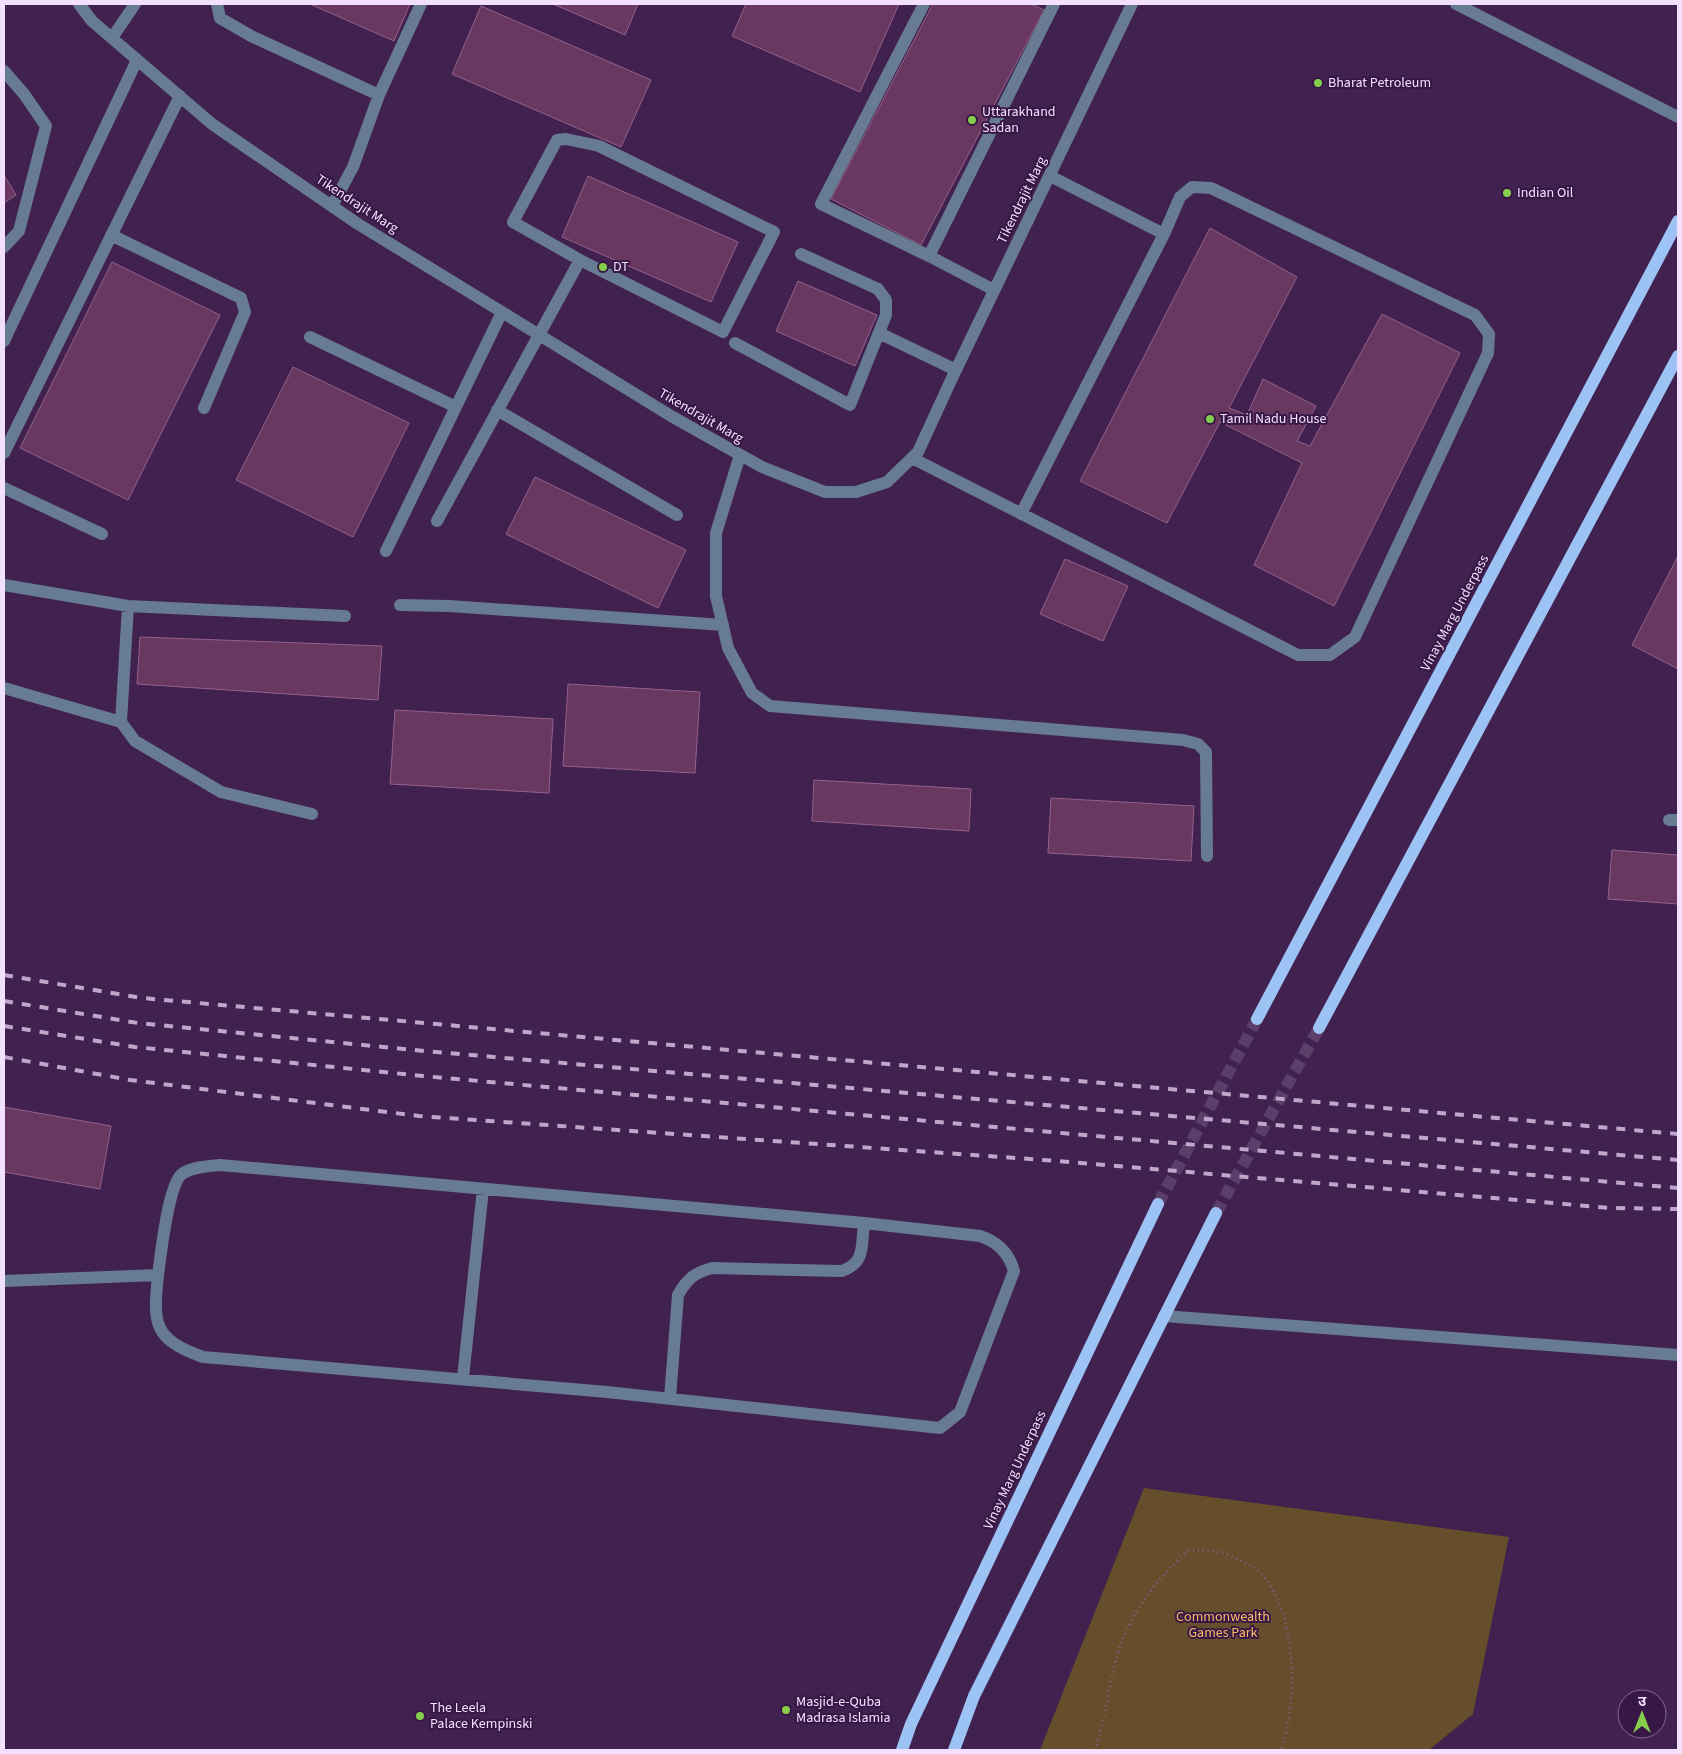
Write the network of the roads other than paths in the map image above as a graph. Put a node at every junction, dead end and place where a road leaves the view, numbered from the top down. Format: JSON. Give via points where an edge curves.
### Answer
{"nodes":[{"id":1,"x":79,"y":4,"type":"edge"},
{"id":2,"x":135,"y":4,"type":"edge"},
{"id":3,"x":217,"y":4,"type":"edge"},
{"id":4,"x":421,"y":4,"type":"edge"},
{"id":5,"x":924,"y":4,"type":"edge"},
{"id":6,"x":1054,"y":4,"type":"edge"},
{"id":7,"x":1132,"y":4,"type":"edge"},
{"id":8,"x":1456,"y":4,"type":"edge"},
{"id":9,"x":112,"y":38,"type":"junction"},
{"id":10,"x":137,"y":60,"type":"junction"},
{"id":11,"x":4,"y":71,"type":"edge"},
{"id":12,"x":379,"y":95,"type":"junction"},
{"id":13,"x":180,"y":96,"type":"junction"},
{"id":14,"x":1678,"y":117,"type":"edge"},
{"id":15,"x":1050,"y":176,"type":"junction"},
{"id":16,"x":332,"y":206,"type":"junction"},
{"id":17,"x":1678,"y":221,"type":"edge"},
{"id":18,"x":1164,"y":234,"type":"junction"},
{"id":19,"x":111,"y":235,"type":"junction"},
{"id":20,"x":4,"y":247,"type":"edge"},
{"id":21,"x":802,"y":254,"type":"dead end"},
{"id":22,"x":929,"y":256,"type":"junction"},
{"id":23,"x":580,"y":260,"type":"junction"},
{"id":24,"x":994,"y":290,"type":"junction"},
{"id":25,"x":502,"y":312,"type":"junction"},
{"id":26,"x":879,"y":332,"type":"junction"},
{"id":27,"x":538,"y":334,"type":"junction"},
{"id":28,"x":310,"y":337,"type":"dead end"},
{"id":29,"x":4,"y":341,"type":"edge"},
{"id":30,"x":735,"y":343,"type":"dead end"},
{"id":31,"x":1678,"y":356,"type":"edge"},
{"id":32,"x":956,"y":370,"type":"junction"},
{"id":33,"x":456,"y":407,"type":"junction"},
{"id":34,"x":204,"y":408,"type":"dead end"},
{"id":35,"x":497,"y":410,"type":"junction"},
{"id":36,"x":4,"y":454,"type":"edge"},
{"id":37,"x":740,"y":455,"type":"junction"},
{"id":38,"x":912,"y":458,"type":"junction"},
{"id":39,"x":4,"y":488,"type":"edge"},
{"id":40,"x":1021,"y":514,"type":"junction"},
{"id":41,"x":677,"y":515,"type":"dead end"},
{"id":42,"x":437,"y":521,"type":"dead end"},
{"id":43,"x":102,"y":534,"type":"dead end"},
{"id":44,"x":386,"y":551,"type":"dead end"},
{"id":45,"x":4,"y":584,"type":"edge"},
{"id":46,"x":400,"y":605,"type":"dead end"},
{"id":47,"x":128,"y":606,"type":"junction"},
{"id":48,"x":345,"y":616,"type":"dead end"},
{"id":49,"x":723,"y":625,"type":"junction"},
{"id":50,"x":4,"y":688,"type":"edge"},
{"id":51,"x":122,"y":722,"type":"junction"},
{"id":52,"x":312,"y":814,"type":"dead end"},
{"id":53,"x":1207,"y":856,"type":"dead end"},
{"id":54,"x":1257,"y":1019,"type":"tunnel mouth"},
{"id":55,"x":1319,"y":1028,"type":"tunnel mouth"},
{"id":56,"x":483,"y":1189,"type":"junction"},
{"id":57,"x":1158,"y":1204,"type":"tunnel mouth"},
{"id":58,"x":1216,"y":1213,"type":"tunnel mouth"},
{"id":59,"x":864,"y":1223,"type":"junction"},
{"id":60,"x":158,"y":1275,"type":"junction"},
{"id":61,"x":4,"y":1280,"type":"edge"},
{"id":62,"x":1164,"y":1316,"type":"junction"},
{"id":63,"x":1678,"y":1355,"type":"edge"},
{"id":64,"x":462,"y":1378,"type":"junction"},
{"id":65,"x":670,"y":1398,"type":"junction"},
{"id":66,"x":902,"y":1750,"type":"edge"},
{"id":67,"x":954,"y":1750,"type":"edge"}],
"edges":[{"from":1,"to":9,"type":"street","name":"Tikendrajit Marg","via":[[92,21]]},
{"from":2,"to":9,"type":"street"},
{"from":3,"to":12,"type":"street","via":[[220,18],[251,36]]},
{"from":4,"to":12,"type":"street"},
{"from":5,"to":22,"type":"street","via":[[821,204]]},
{"from":6,"to":22,"type":"street"},
{"from":7,"to":15,"type":"street","name":"Tikendrajit Marg"},
{"from":8,"to":14,"type":"street"},
{"from":9,"to":10,"type":"street","name":"Tikendrajit Marg"},
{"from":10,"to":13,"type":"street","name":"Tikendrajit Marg"},
{"from":10,"to":29,"type":"street"},
{"from":11,"to":20,"type":"street","via":[[46,126],[19,231]]},
{"from":12,"to":16,"type":"street","via":[[353,167]]},
{"from":13,"to":16,"type":"street","name":"Tikendrajit Marg","via":[[212,124]]},
{"from":13,"to":19,"type":"street"},
{"from":15,"to":18,"type":"street"},
{"from":15,"to":24,"type":"street","name":"Tikendrajit Marg"},
{"from":16,"to":25,"type":"street","name":"Tikendrajit Marg"},
{"from":17,"to":54,"type":"main road","name":"Vinay Marg Underpass"},
{"from":18,"to":40,"type":"street"},
{"from":18,"to":40,"type":"street","via":[[1180,197],[1192,187],[1211,188],[1475,315],[1489,334],[1488,353],[1355,637],[1330,655],[1298,655]]},
{"from":19,"to":34,"type":"street","via":[[242,298],[244,312]]},
{"from":19,"to":36,"type":"street"},
{"from":21,"to":26,"type":"street","via":[[878,289],[886,300],[886,315]]},
{"from":22,"to":24,"type":"street"},
{"from":23,"to":23,"type":"street","via":[[512,222],[557,140],[599,146],[774,232],[723,332]]},
{"from":23,"to":27,"type":"street"},
{"from":24,"to":32,"type":"street","name":"Tikendrajit Marg"},
{"from":25,"to":27,"type":"street","name":"Tikendrajit Marg"},
{"from":25,"to":33,"type":"street"},
{"from":26,"to":30,"type":"street","via":[[850,405]]},
{"from":26,"to":32,"type":"street"},
{"from":27,"to":35,"type":"street"},
{"from":27,"to":37,"type":"street","name":"Tikendrajit Marg"},
{"from":28,"to":33,"type":"street"},
{"from":31,"to":55,"type":"main road"},
{"from":32,"to":38,"type":"street","name":"Tikendrajit Marg","via":[[918,452]]},
{"from":33,"to":44,"type":"street"},
{"from":35,"to":41,"type":"street"},
{"from":35,"to":42,"type":"street"},
{"from":37,"to":38,"type":"street","name":"Tikendrajit Marg","via":[[826,492],[856,492],[887,482]]},
{"from":37,"to":49,"type":"street","via":[[716,533],[716,596]]},
{"from":38,"to":40,"type":"street"},
{"from":39,"to":43,"type":"street"},
{"from":45,"to":47,"type":"street"},
{"from":46,"to":49,"type":"street"},
{"from":47,"to":48,"type":"street"},
{"from":47,"to":51,"type":"street"},
{"from":49,"to":53,"type":"street","via":[[728,648],[752,693],[770,706],[1183,740],[1198,744],[1206,752]]},
{"from":50,"to":51,"type":"street"},
{"from":51,"to":52,"type":"street","via":[[135,742],[221,792]]},
{"from":56,"to":59,"type":"street"},
{"from":56,"to":60,"type":"street","via":[[220,1165],[199,1168],[182,1174],[172,1187]]},
{"from":56,"to":64,"type":"street"},
{"from":57,"to":66,"type":"main road","name":"Vinay Marg Underpass","via":[[911,1724]]},
{"from":58,"to":62,"type":"main road"},
{"from":59,"to":65,"type":"street","via":[[860,1258],[854,1267],[842,1271],[712,1268],[697,1272],[686,1280],[678,1295]]},
{"from":59,"to":65,"type":"street","via":[[980,1236],[993,1240],[1011,1259],[1014,1271],[960,1412],[940,1428]]},
{"from":60,"to":61,"type":"street"},
{"from":60,"to":64,"type":"street","via":[[155,1310],[160,1332],[181,1349],[203,1357]]},
{"from":62,"to":63,"type":"street"},
{"from":62,"to":67,"type":"main road","via":[[974,1696]]},
{"from":64,"to":65,"type":"street"}]}
